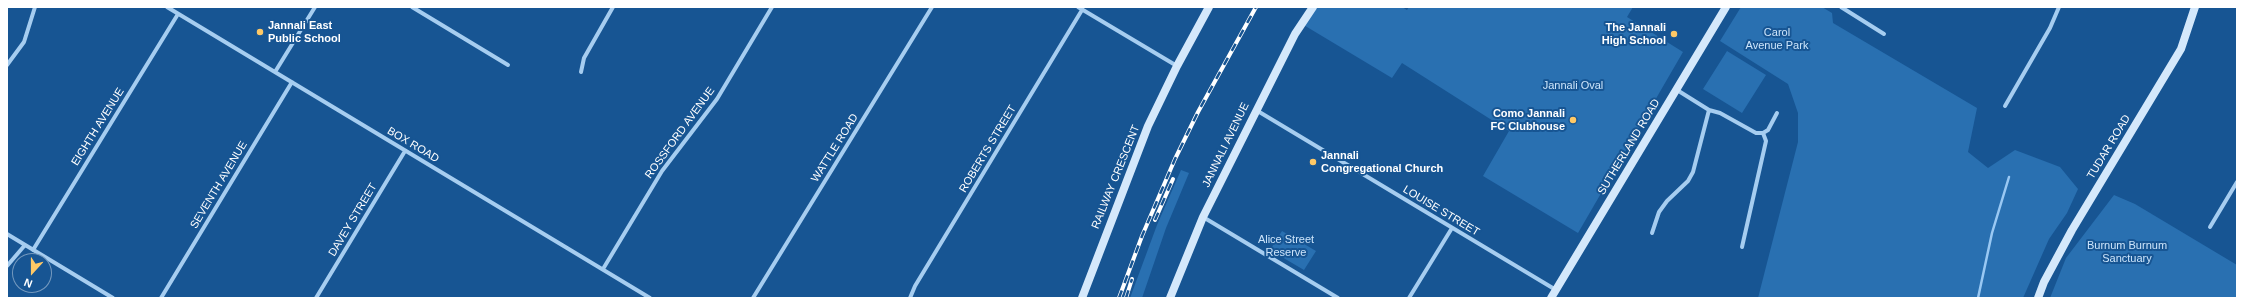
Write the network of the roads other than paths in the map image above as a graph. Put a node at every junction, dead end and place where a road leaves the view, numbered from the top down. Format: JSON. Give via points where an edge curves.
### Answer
{"nodes":[{"id":1,"x":35,"y":7,"type":"edge"},
{"id":2,"x":166,"y":7,"type":"edge"},
{"id":3,"x":315,"y":7,"type":"edge"},
{"id":4,"x":412,"y":7,"type":"edge"},
{"id":5,"x":613,"y":7,"type":"edge"},
{"id":6,"x":772,"y":7,"type":"edge"},
{"id":7,"x":932,"y":7,"type":"edge"},
{"id":8,"x":1078,"y":7,"type":"edge"},
{"id":9,"x":1210,"y":7,"type":"edge"},
{"id":10,"x":1314,"y":7,"type":"edge"},
{"id":11,"x":1726,"y":7,"type":"edge"},
{"id":12,"x":1841,"y":7,"type":"edge"},
{"id":13,"x":2059,"y":7,"type":"edge"},
{"id":14,"x":2195,"y":7,"type":"edge"},
{"id":15,"x":1082,"y":10,"type":"junction"},
{"id":16,"x":178,"y":14,"type":"junction"},
{"id":17,"x":1884,"y":34,"type":"dead end"},
{"id":18,"x":7,"y":65,"type":"edge"},
{"id":19,"x":508,"y":65,"type":"dead end"},
{"id":20,"x":1177,"y":66,"type":"junction"},
{"id":21,"x":275,"y":72,"type":"junction"},
{"id":22,"x":580,"y":72,"type":"dead end"},
{"id":23,"x":292,"y":82,"type":"junction"},
{"id":24,"x":1677,"y":90,"type":"junction"},
{"id":25,"x":2005,"y":106,"type":"dead end"},
{"id":26,"x":1256,"y":110,"type":"junction"},
{"id":27,"x":1709,"y":110,"type":"junction"},
{"id":28,"x":1777,"y":113,"type":"dead end"},
{"id":29,"x":1763,"y":133,"type":"junction"},
{"id":30,"x":405,"y":151,"type":"junction"},
{"id":31,"x":2237,"y":182,"type":"edge"},
{"id":32,"x":1203,"y":217,"type":"junction"},
{"id":33,"x":2210,"y":227,"type":"dead end"},
{"id":34,"x":1452,"y":228,"type":"junction"},
{"id":35,"x":1652,"y":233,"type":"dead end"},
{"id":36,"x":7,"y":234,"type":"edge"},
{"id":37,"x":25,"y":245,"type":"junction"},
{"id":38,"x":1742,"y":248,"type":"dead end"},
{"id":39,"x":33,"y":250,"type":"junction"},
{"id":40,"x":7,"y":266,"type":"edge"},
{"id":41,"x":603,"y":269,"type":"junction"},
{"id":42,"x":1556,"y":290,"type":"junction"},
{"id":43,"x":113,"y":298,"type":"edge"},
{"id":44,"x":161,"y":298,"type":"edge"},
{"id":45,"x":316,"y":298,"type":"edge"},
{"id":46,"x":650,"y":298,"type":"edge"},
{"id":47,"x":753,"y":298,"type":"edge"},
{"id":48,"x":910,"y":298,"type":"edge"},
{"id":49,"x":1082,"y":298,"type":"edge"},
{"id":50,"x":1170,"y":298,"type":"edge"},
{"id":51,"x":1338,"y":298,"type":"edge"},
{"id":52,"x":1409,"y":298,"type":"edge"},
{"id":53,"x":1551,"y":298,"type":"edge"},
{"id":54,"x":2038,"y":298,"type":"edge"}],
"edges":[{"from":1,"to":18,"type":"street","via":[[24,42]]},
{"from":2,"to":16,"type":"street","name":"BOX ROAD"},
{"from":3,"to":21,"type":"street"},
{"from":4,"to":19,"type":"street"},
{"from":5,"to":22,"type":"street","via":[[584,58]]},
{"from":6,"to":41,"type":"street","name":"ROSSFORD AVENUE","via":[[717,99],[662,171]]},
{"from":7,"to":47,"type":"street","name":"WATTLE ROAD"},
{"from":8,"to":15,"type":"street"},
{"from":9,"to":20,"type":"street","name":"RAILWAY CRESCENT"},
{"from":10,"to":26,"type":"street","name":"JANNALI AVENUE","via":[[1295,34]]},
{"from":11,"to":24,"type":"street","name":"SUTHERLAND ROAD"},
{"from":12,"to":17,"type":"street"},
{"from":13,"to":25,"type":"street","via":[[2050,28]]},
{"from":14,"to":54,"type":"street","name":"TUDAR ROAD","via":[[2181,49],[2072,230]]},
{"from":15,"to":20,"type":"street"},
{"from":15,"to":48,"type":"street","name":"ROBERTS STREET"},
{"from":16,"to":21,"type":"street","name":"BOX ROAD"},
{"from":16,"to":39,"type":"street","name":"EIGHTH AVENUE"},
{"from":20,"to":49,"type":"street","name":"RAILWAY CRESCENT","via":[[1143,140]]},
{"from":21,"to":23,"type":"street","name":"BOX ROAD"},
{"from":23,"to":30,"type":"street","name":"BOX ROAD"},
{"from":23,"to":44,"type":"street","name":"SEVENTH AVENUE"},
{"from":24,"to":27,"type":"street"},
{"from":24,"to":42,"type":"street","name":"SUTHERLAND ROAD"},
{"from":26,"to":32,"type":"street","name":"JANNALI AVENUE"},
{"from":26,"to":34,"type":"street","name":"LOUISE STREET"},
{"from":27,"to":29,"type":"street","via":[[1720,113],[1748,130]]},
{"from":27,"to":35,"type":"street","via":[[1688,181],[1659,212]]},
{"from":28,"to":29,"type":"street","via":[[1768,130]]},
{"from":29,"to":38,"type":"street","via":[[1766,141]]},
{"from":30,"to":41,"type":"street","name":"BOX ROAD"},
{"from":30,"to":45,"type":"street","name":"DAVEY STREET"},
{"from":31,"to":33,"type":"street"},
{"from":32,"to":50,"type":"street","name":"JANNALI AVENUE"},
{"from":32,"to":51,"type":"street"},
{"from":34,"to":42,"type":"street","name":"LOUISE STREET"},
{"from":34,"to":52,"type":"street"},
{"from":36,"to":37,"type":"street"},
{"from":37,"to":39,"type":"street"},
{"from":37,"to":40,"type":"street"},
{"from":39,"to":43,"type":"street"},
{"from":41,"to":46,"type":"street","name":"BOX ROAD"},
{"from":42,"to":53,"type":"street","name":"SUTHERLAND ROAD"}]}
